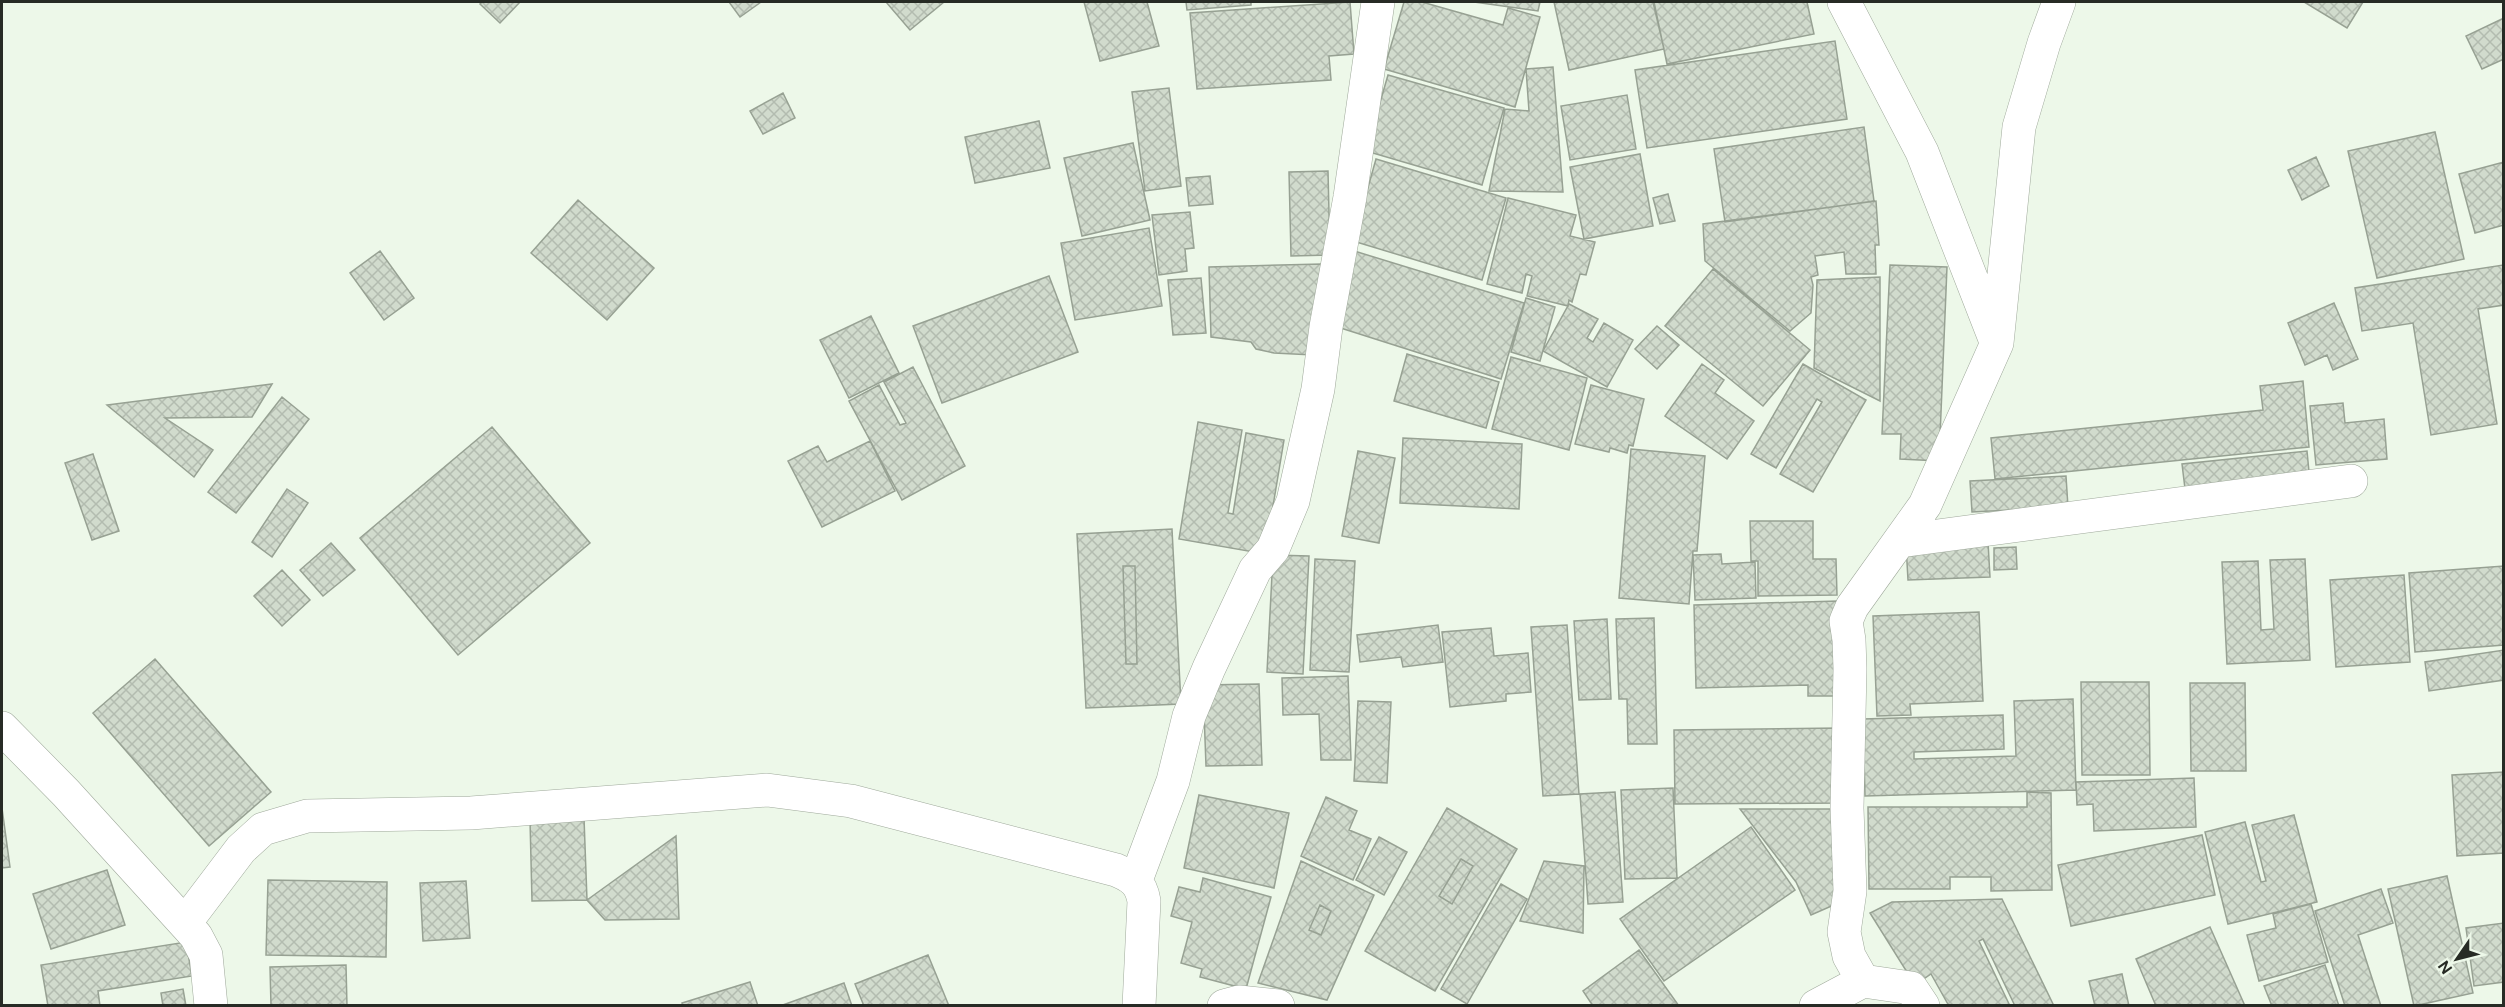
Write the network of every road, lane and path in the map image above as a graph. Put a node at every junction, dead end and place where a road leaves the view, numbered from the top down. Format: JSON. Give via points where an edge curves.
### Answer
{"nodes":[{"id":1,"x":1378,"y":2,"type":"edge"},
{"id":2,"x":1844,"y":2,"type":"edge"},
{"id":3,"x":2059,"y":2,"type":"edge"},
{"id":4,"x":1997,"y":343,"type":"junction"},
{"id":5,"x":2351,"y":481,"type":"dead end"},
{"id":6,"x":1900,"y":541,"type":"junction"},
{"id":7,"x":2,"y":728,"type":"edge"},
{"id":8,"x":1136,"y":880,"type":"junction"},
{"id":9,"x":185,"y":923,"type":"junction"},
{"id":10,"x":1863,"y":981,"type":"junction"},
{"id":11,"x":210,"y":1005,"type":"edge"},
{"id":12,"x":1139,"y":1005,"type":"edge"},
{"id":13,"x":1224,"y":1005,"type":"edge"},
{"id":14,"x":1278,"y":1005,"type":"edge"},
{"id":15,"x":1816,"y":1005,"type":"edge"},
{"id":16,"x":1923,"y":1005,"type":"edge"}],
"edges":[{"from":1,"to":8,"type":"street","via":[[1318,388],[1293,501],[1273,549],[1255,570],[1189,716],[1173,781]]},
{"from":2,"to":4,"type":"street","via":[[1922,152]]},
{"from":3,"to":4,"type":"street","via":[[2019,128]]},
{"from":4,"to":6,"type":"street","via":[[1925,505]]},
{"from":5,"to":6,"type":"street"},
{"from":6,"to":10,"type":"street","via":[[1846,621],[1850,640],[1850,891],[1844,932],[1849,956]]},
{"from":7,"to":9,"type":"street"},
{"from":8,"to":9,"type":"street","via":[[1116,870],[851,801],[767,790],[471,813],[307,816],[263,829],[241,849]]},
{"from":8,"to":12,"type":"street","via":[[1144,901]]},
{"from":9,"to":11,"type":"street","via":[[206,955]]},
{"from":10,"to":15,"type":"street"},
{"from":10,"to":16,"type":"street","via":[[1911,988]]},
{"from":13,"to":14,"type":"street"}]}
